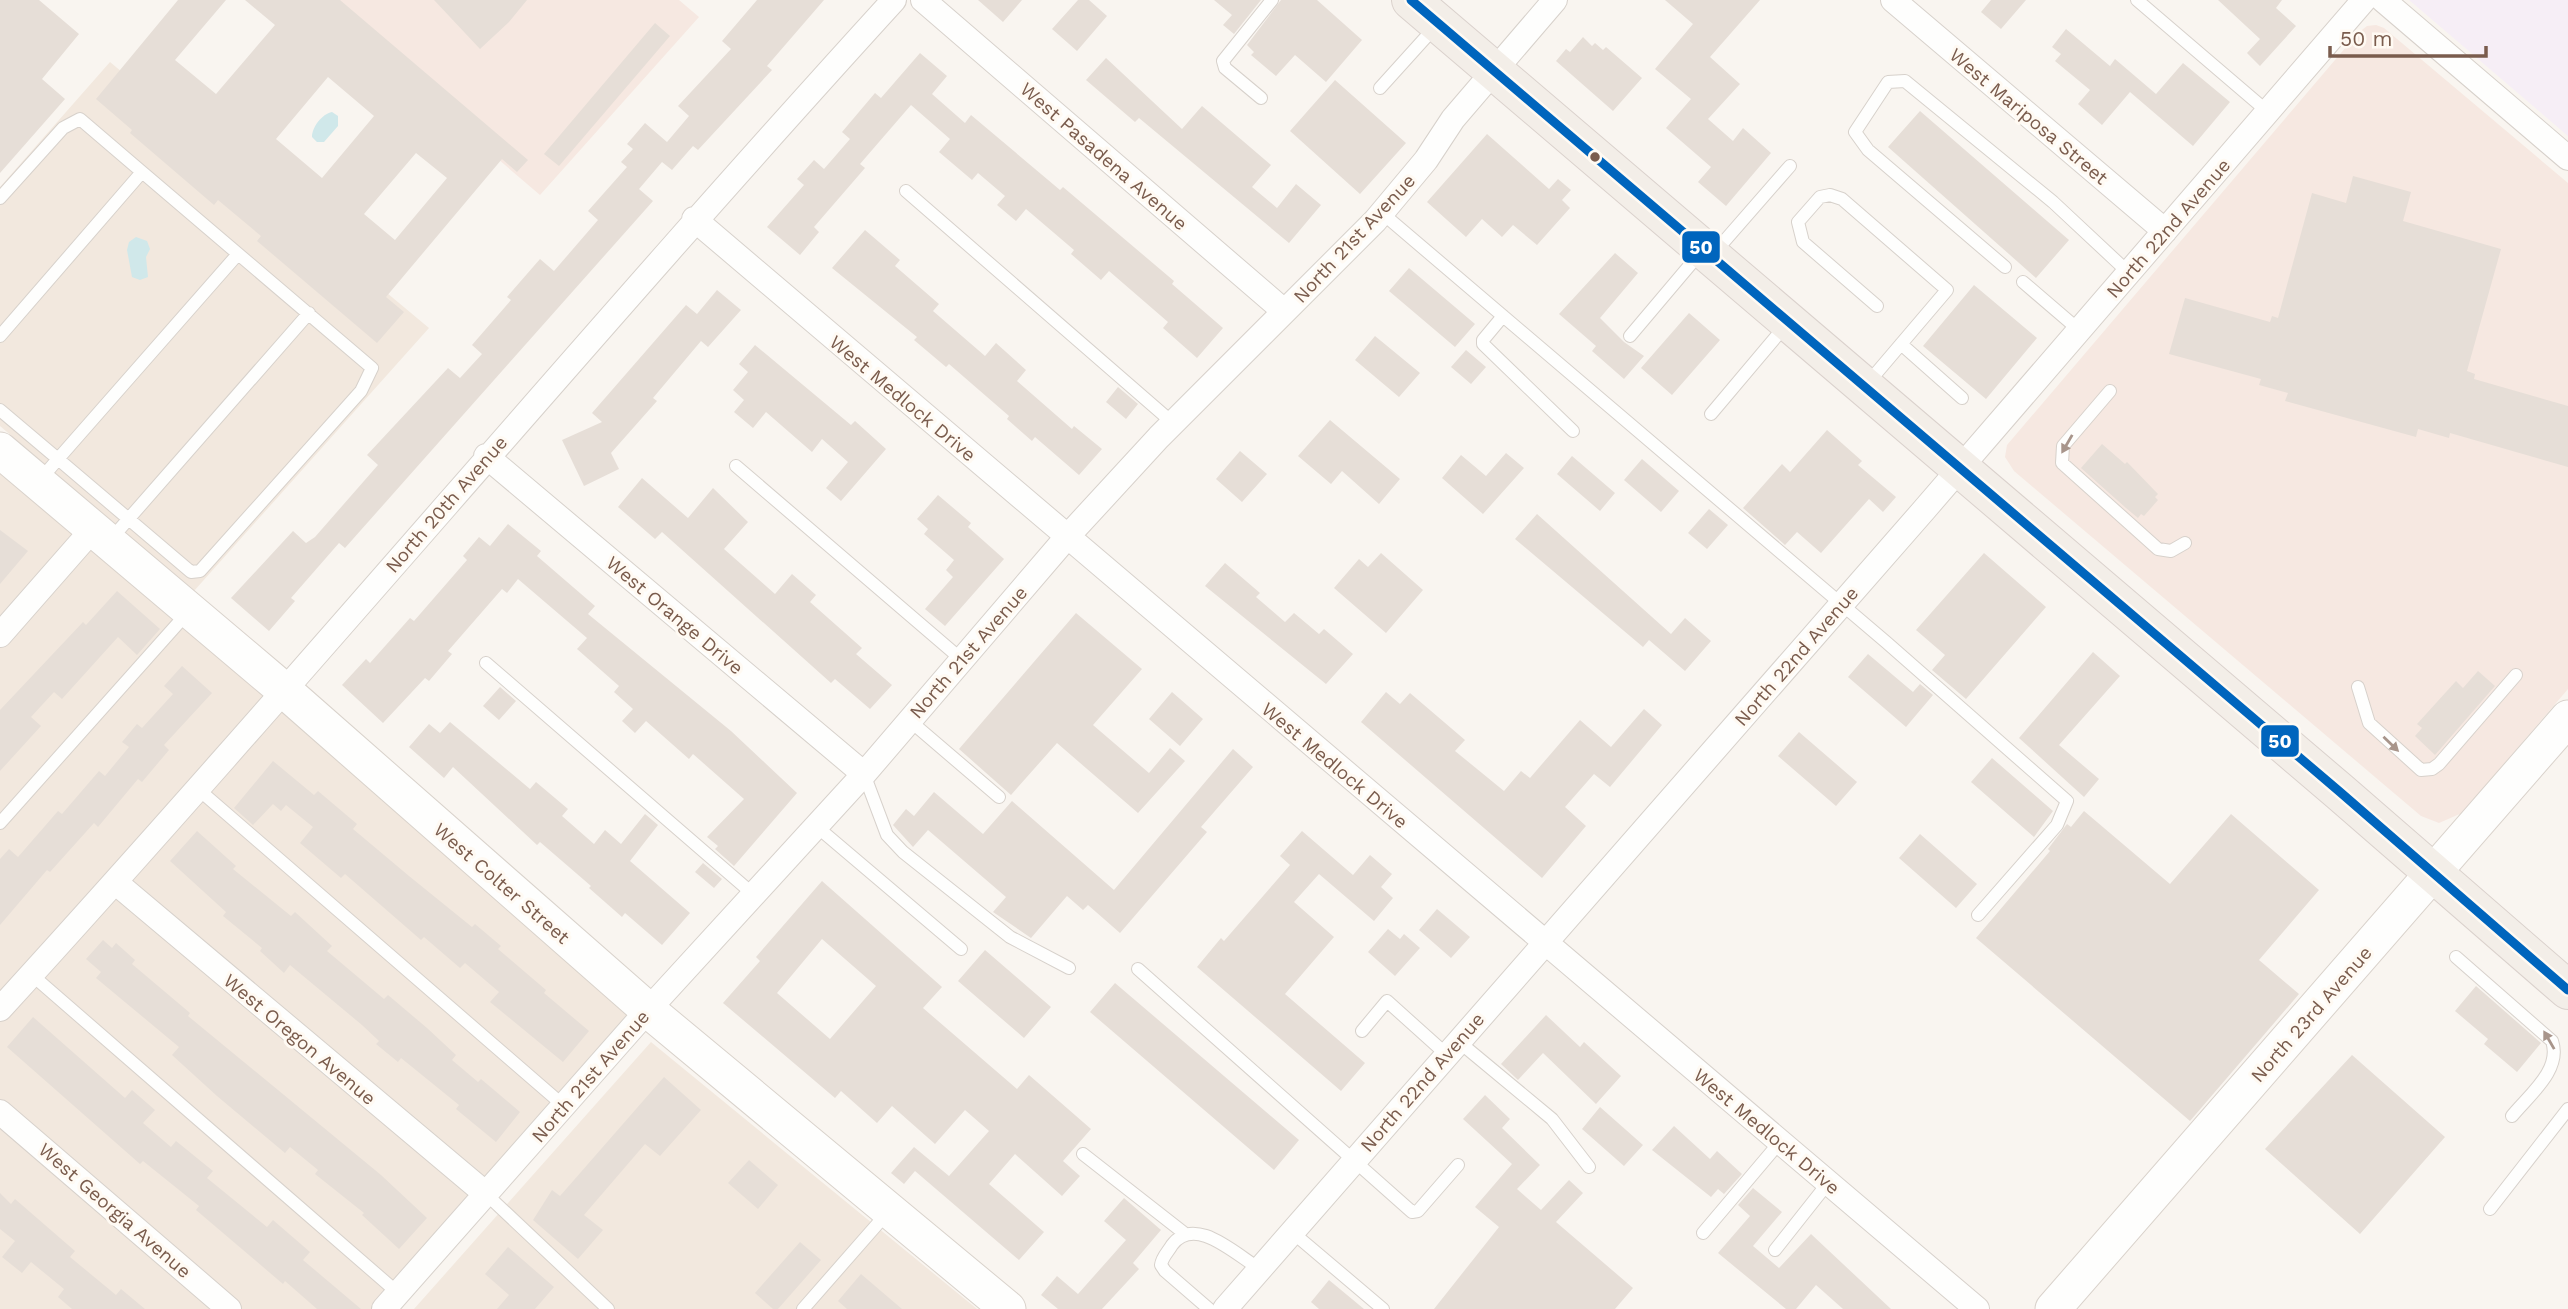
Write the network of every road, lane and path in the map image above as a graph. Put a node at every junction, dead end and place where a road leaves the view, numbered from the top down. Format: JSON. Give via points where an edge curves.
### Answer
{"nodes":[{"id":1,"x":894,"y":0,"type":"edge"},
{"id":2,"x":923,"y":0,"type":"edge"},
{"id":3,"x":1272,"y":0,"type":"edge"},
{"id":4,"x":1555,"y":0,"type":"edge"},
{"id":5,"x":1893,"y":0,"type":"edge"},
{"id":6,"x":2137,"y":0,"type":"edge"},
{"id":7,"x":2364,"y":0,"type":"edge"},
{"id":8,"x":2383,"y":0,"type":"edge"},
{"id":9,"x":1424,"y":12,"type":"edge"},
{"id":10,"x":1494,"y":71,"type":"junction"},
{"id":11,"x":1380,"y":88,"type":"dead end"},
{"id":12,"x":1261,"y":99,"type":"dead end"},
{"id":13,"x":2267,"y":112,"type":"junction"},
{"id":14,"x":2568,"y":158,"type":"edge"},
{"id":15,"x":1790,"y":166,"type":"dead end"},
{"id":16,"x":142,"y":172,"type":"junction"},
{"id":17,"x":906,"y":191,"type":"dead end"},
{"id":18,"x":0,"y":198,"type":"edge"},
{"id":19,"x":1382,"y":213,"type":"junction"},
{"id":20,"x":694,"y":219,"type":"junction"},
{"id":21,"x":2165,"y":231,"type":"junction"},
{"id":22,"x":1707,"y":253,"type":"junction"},
{"id":23,"x":238,"y":254,"type":"junction"},
{"id":24,"x":2005,"y":267,"type":"dead end"},
{"id":25,"x":2129,"y":273,"type":"junction"},
{"id":26,"x":2023,"y":282,"type":"dead end"},
{"id":27,"x":1877,"y":306,"type":"dead end"},
{"id":28,"x":1284,"y":312,"type":"junction"},
{"id":29,"x":309,"y":313,"type":"junction"},
{"id":30,"x":1503,"y":316,"type":"junction"},
{"id":31,"x":1789,"y":322,"type":"junction"},
{"id":32,"x":2079,"y":330,"type":"junction"},
{"id":33,"x":0,"y":336,"type":"edge"},
{"id":34,"x":1630,"y":336,"type":"dead end"},
{"id":35,"x":1901,"y":344,"type":"junction"},
{"id":36,"x":1864,"y":387,"type":"junction"},
{"id":37,"x":2110,"y":391,"type":"dead end"},
{"id":38,"x":1962,"y":398,"type":"dead end"},
{"id":39,"x":0,"y":410,"type":"edge"},
{"id":40,"x":1711,"y":414,"type":"dead end"},
{"id":41,"x":1173,"y":423,"type":"junction"},
{"id":42,"x":1573,"y":430,"type":"dead end"},
{"id":43,"x":0,"y":450,"type":"edge"},
{"id":44,"x":486,"y":456,"type":"junction"},
{"id":45,"x":736,"y":466,"type":"dead end"},
{"id":46,"x":1960,"y":468,"type":"junction"},
{"id":47,"x":48,"y":470,"type":"junction"},
{"id":48,"x":110,"y":530,"type":"junction"},
{"id":49,"x":1067,"y":537,"type":"junction"},
{"id":50,"x":2185,"y":543,"type":"dead end"},
{"id":51,"x":1840,"y":606,"type":"junction"},
{"id":52,"x":190,"y":611,"type":"junction"},
{"id":53,"x":0,"y":635,"type":"edge"},
{"id":54,"x":961,"y":659,"type":"junction"},
{"id":55,"x":486,"y":663,"type":"dead end"},
{"id":56,"x":2516,"y":675,"type":"dead end"},
{"id":57,"x":2358,"y":687,"type":"dead end"},
{"id":58,"x":285,"y":691,"type":"junction"},
{"id":59,"x":2568,"y":718,"type":"edge"},
{"id":60,"x":909,"y":720,"type":"junction"},
{"id":61,"x":864,"y":774,"type":"junction"},
{"id":62,"x":198,"y":789,"type":"junction"},
{"id":63,"x":999,"y":797,"type":"dead end"},
{"id":64,"x":0,"y":823,"type":"edge"},
{"id":65,"x":816,"y":826,"type":"junction"},
{"id":66,"x":2434,"y":873,"type":"junction"},
{"id":67,"x":115,"y":883,"type":"junction"},
{"id":68,"x":753,"y":894,"type":"junction"},
{"id":69,"x":1978,"y":915,"type":"dead end"},
{"id":70,"x":1544,"y":943,"type":"junction"},
{"id":71,"x":961,"y":948,"type":"dead end"},
{"id":72,"x":2456,"y":957,"type":"dead end"},
{"id":73,"x":1069,"y":968,"type":"dead end"},
{"id":74,"x":1138,"y":969,"type":"dead end"},
{"id":75,"x":32,"y":975,"type":"junction"},
{"id":76,"x":2568,"y":990,"type":"edge"},
{"id":77,"x":0,"y":1010,"type":"edge"},
{"id":78,"x":648,"y":1010,"type":"junction"},
{"id":79,"x":1362,"y":1031,"type":"dead end"},
{"id":80,"x":1452,"y":1047,"type":"junction"},
{"id":81,"x":564,"y":1106,"type":"junction"},
{"id":82,"x":2568,"y":1109,"type":"edge"},
{"id":83,"x":0,"y":1112,"type":"edge"},
{"id":84,"x":2512,"y":1116,"type":"dead end"},
{"id":85,"x":1780,"y":1142,"type":"junction"},
{"id":86,"x":1083,"y":1154,"type":"dead end"},
{"id":87,"x":1353,"y":1162,"type":"junction"},
{"id":88,"x":1458,"y":1165,"type":"dead end"},
{"id":89,"x":1589,"y":1167,"type":"dead end"},
{"id":90,"x":1828,"y":1183,"type":"junction"},
{"id":91,"x":486,"y":1194,"type":"junction"},
{"id":92,"x":891,"y":1209,"type":"junction"},
{"id":93,"x":2490,"y":1209,"type":"dead end"},
{"id":94,"x":1292,"y":1232,"type":"junction"},
{"id":95,"x":1184,"y":1233,"type":"junction"},
{"id":96,"x":1703,"y":1233,"type":"dead end"},
{"id":97,"x":1775,"y":1250,"type":"dead end"},
{"id":98,"x":1259,"y":1269,"type":"junction"},
{"id":99,"x":391,"y":1301,"type":"edge"},
{"id":100,"x":229,"y":1309,"type":"edge"},
{"id":101,"x":608,"y":1309,"type":"edge"},
{"id":102,"x":803,"y":1309,"type":"edge"},
{"id":103,"x":1009,"y":1309,"type":"edge"},
{"id":104,"x":1209,"y":1309,"type":"edge"},
{"id":105,"x":1225,"y":1309,"type":"edge"},
{"id":106,"x":1383,"y":1309,"type":"edge"},
{"id":107,"x":1977,"y":1309,"type":"edge"},
{"id":108,"x":2053,"y":1309,"type":"edge"}],
"edges":[{"from":1,"to":20,"type":"street","name":"North 20th Avenue"},
{"from":2,"to":28,"type":"street","name":"West Pasadena Avenue"},
{"from":3,"to":12,"type":"lane","via":[[1223,61],[1225,68]]},
{"from":4,"to":10,"type":"street","name":"North 21st Avenue"},
{"from":5,"to":21,"type":"street","name":"West Mariposa Street"},
{"from":6,"to":13,"type":"lane"},
{"from":7,"to":13,"type":"street","name":"North 22nd Avenue"},
{"from":8,"to":14,"type":"street"},
{"from":9,"to":10,"type":"main road"},
{"from":9,"to":11,"type":"lane"},
{"from":10,"to":19,"type":"street","name":"North 21st Avenue"},
{"from":10,"to":22,"type":"main road"},
{"from":13,"to":21,"type":"street","name":"North 22nd Avenue"},
{"from":15,"to":22,"type":"lane"},
{"from":16,"to":18,"type":"lane","via":[[80,119],[63,128]]},
{"from":16,"to":23,"type":"lane"},
{"from":16,"to":33,"type":"lane"},
{"from":17,"to":41,"type":"lane"},
{"from":19,"to":28,"type":"street","name":"North 21st Avenue"},
{"from":19,"to":30,"type":"lane"},
{"from":20,"to":44,"type":"street","name":"North 20th Avenue"},
{"from":20,"to":49,"type":"street","name":"West Medlock Drive"},
{"from":21,"to":25,"type":"street","name":"North 22nd Avenue"},
{"from":22,"to":31,"type":"main road"},
{"from":22,"to":34,"type":"lane"},
{"from":23,"to":29,"type":"lane"},
{"from":23,"to":47,"type":"lane"},
{"from":24,"to":25,"type":"lane","via":[[1868,150],[1854,132],[1888,82],[1905,81],[2053,202]]},
{"from":25,"to":32,"type":"street","name":"North 22nd Avenue"},
{"from":26,"to":32,"type":"lane"},
{"from":27,"to":35,"type":"lane","via":[[1803,242],[1798,222],[1820,197],[1842,199],[1947,290]]},
{"from":28,"to":41,"type":"street","name":"North 21st Avenue"},
{"from":29,"to":48,"type":"lane"},
{"from":29,"to":48,"type":"lane","via":[[372,368],[361,391],[200,571],[191,572]]},
{"from":30,"to":42,"type":"lane","via":[[1483,344]]},
{"from":30,"to":51,"type":"lane"},
{"from":31,"to":36,"type":"main road"},
{"from":31,"to":40,"type":"lane"},
{"from":32,"to":46,"type":"street","name":"North 22nd Avenue"},
{"from":35,"to":36,"type":"lane"},
{"from":35,"to":38,"type":"lane"},
{"from":36,"to":46,"type":"main road"},
{"from":37,"to":50,"type":"lane","one_way":true,"via":[[2063,446],[2063,463],[2158,549],[2171,551]]},
{"from":39,"to":47,"type":"lane"},
{"from":41,"to":49,"type":"street","name":"North 21st Avenue"},
{"from":43,"to":47,"type":"street","name":"West Colter Street"},
{"from":44,"to":58,"type":"street","name":"North 20th Avenue"},
{"from":44,"to":61,"type":"street","name":"West Orange Drive"},
{"from":45,"to":54,"type":"lane"},
{"from":46,"to":51,"type":"street","name":"North 22nd Avenue"},
{"from":46,"to":66,"type":"main road"},
{"from":47,"to":48,"type":"street","name":"West Colter Street"},
{"from":48,"to":52,"type":"street","name":"West Colter Street"},
{"from":48,"to":53,"type":"street"},
{"from":49,"to":54,"type":"street","name":"North 21st Avenue"},
{"from":49,"to":70,"type":"street","name":"West Medlock Drive"},
{"from":51,"to":69,"type":"lane","via":[[2067,801],[2057,825]]},
{"from":51,"to":70,"type":"street","name":"North 22nd Avenue"},
{"from":52,"to":58,"type":"street","name":"West Colter Street"},
{"from":52,"to":64,"type":"lane"},
{"from":54,"to":60,"type":"street","name":"North 21st Avenue"},
{"from":55,"to":68,"type":"lane"},
{"from":57,"to":56,"type":"lane","one_way":true,"via":[[2369,723],[2411,763],[2432,769]]},
{"from":58,"to":62,"type":"street","name":"North 20th Avenue"},
{"from":58,"to":78,"type":"street","name":"West Colter Street"},
{"from":59,"to":66,"type":"street","name":"North 23rd Avenue"},
{"from":60,"to":61,"type":"street","name":"North 21st Avenue"},
{"from":60,"to":63,"type":"lane"},
{"from":61,"to":65,"type":"street","name":"North 21st Avenue"},
{"from":61,"to":73,"type":"lane","via":[[887,835],[903,852],[1010,937]]},
{"from":62,"to":67,"type":"street","name":"North 20th Avenue"},
{"from":62,"to":81,"type":"lane"},
{"from":65,"to":68,"type":"street","name":"North 21st Avenue"},
{"from":65,"to":71,"type":"lane"},
{"from":66,"to":76,"type":"main road"},
{"from":66,"to":108,"type":"street","name":"North 23rd Avenue"},
{"from":67,"to":75,"type":"street","name":"North 20th Avenue"},
{"from":67,"to":91,"type":"street","name":"West Oregon Avenue"},
{"from":68,"to":78,"type":"street","name":"North 21st Avenue"},
{"from":70,"to":80,"type":"street","name":"North 22nd Avenue"},
{"from":70,"to":85,"type":"street","name":"West Medlock Drive"},
{"from":84,"to":72,"type":"lane","one_way":true,"via":[[2551,1069],[2556,1059],[2552,1041]]},
{"from":74,"to":87,"type":"lane"},
{"from":75,"to":77,"type":"street","name":"North 20th Avenue"},
{"from":75,"to":99,"type":"lane"},
{"from":78,"to":81,"type":"street","name":"North 21st Avenue"},
{"from":78,"to":92,"type":"street","name":"West Colter Street"},
{"from":79,"to":80,"type":"lane","via":[[1387,1001]]},
{"from":80,"to":87,"type":"street","name":"North 22nd Avenue"},
{"from":80,"to":89,"type":"lane","via":[[1552,1119]]},
{"from":81,"to":91,"type":"street","name":"North 21st Avenue"},
{"from":82,"to":93,"type":"lane"},
{"from":83,"to":100,"type":"street","name":"West Georgia Avenue"},
{"from":85,"to":90,"type":"street","name":"West Medlock Drive"},
{"from":85,"to":96,"type":"lane"},
{"from":86,"to":95,"type":"lane"},
{"from":87,"to":88,"type":"lane","via":[[1412,1213]]},
{"from":87,"to":94,"type":"street","name":"North 22nd Avenue"},
{"from":90,"to":97,"type":"lane"},
{"from":90,"to":107,"type":"street","name":"West Medlock Drive"},
{"from":91,"to":99,"type":"street","name":"North 21st Avenue"},
{"from":91,"to":101,"type":"lane"},
{"from":92,"to":102,"type":"lane"},
{"from":92,"to":103,"type":"street","name":"West Colter Street"},
{"from":94,"to":98,"type":"street","name":"North 22nd Avenue"},
{"from":94,"to":106,"type":"lane"},
{"from":95,"to":98,"type":"lane","via":[[1206,1235]]},
{"from":95,"to":104,"type":"lane","via":[[1161,1265]]},
{"from":98,"to":105,"type":"street","name":"North 22nd Avenue"}]}
